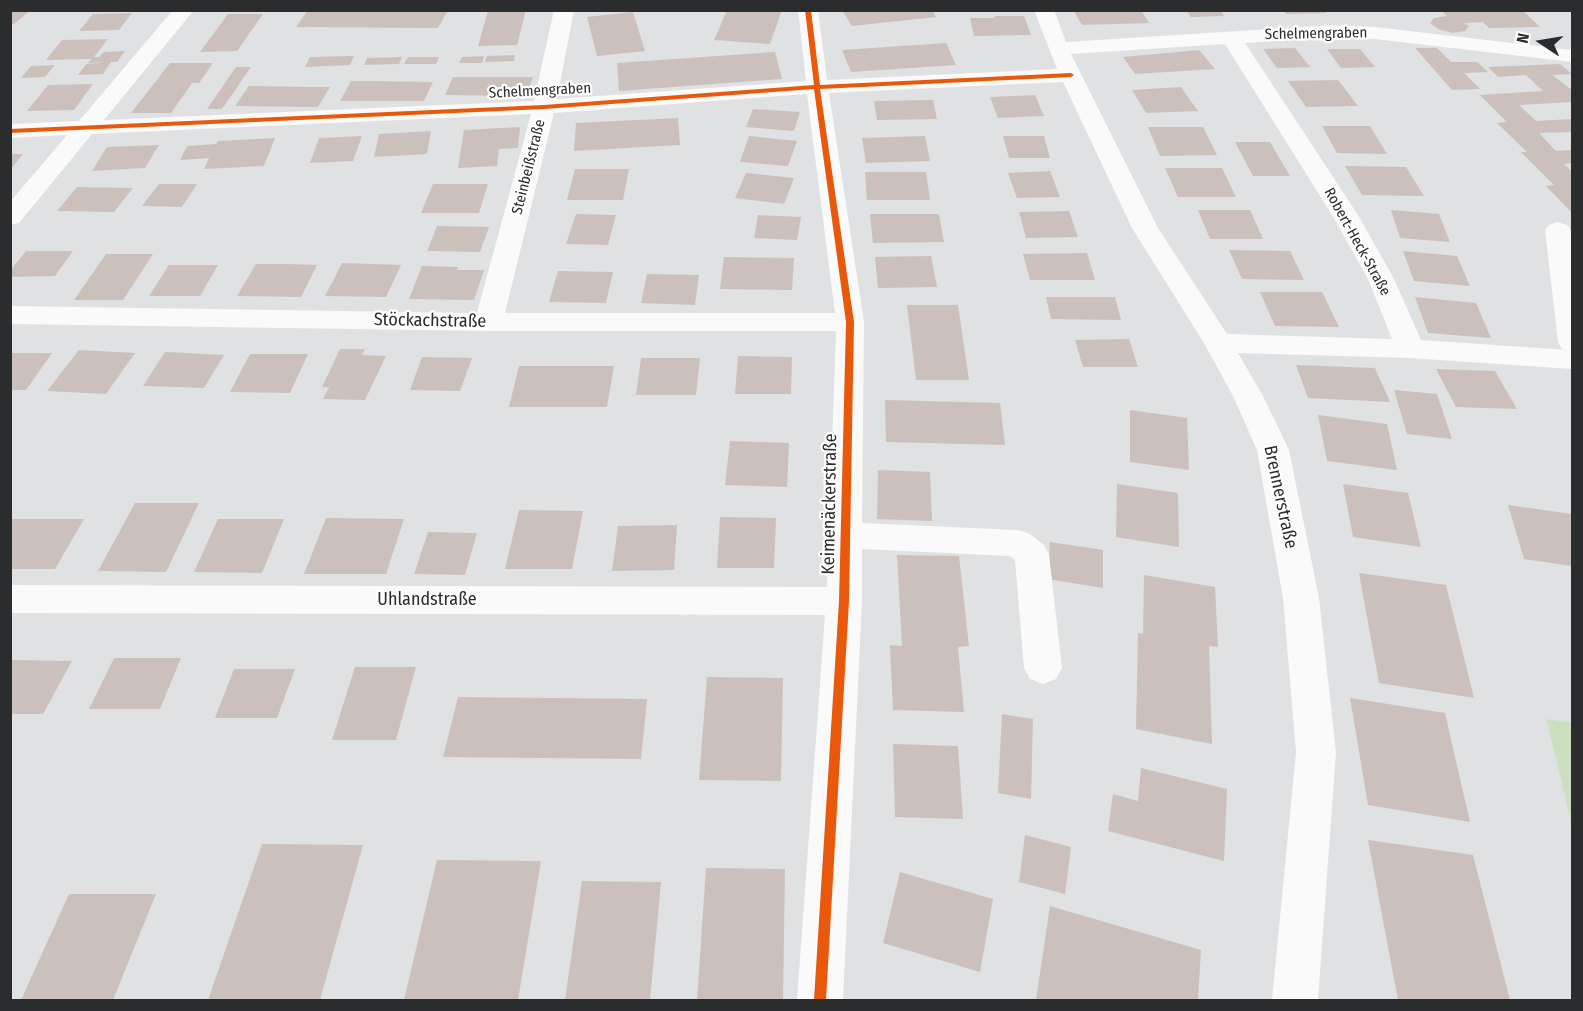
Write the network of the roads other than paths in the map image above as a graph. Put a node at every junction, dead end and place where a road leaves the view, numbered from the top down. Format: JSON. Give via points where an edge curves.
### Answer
{"nodes":[{"id":1,"x":184,"y":10,"type":"edge"},
{"id":2,"x":564,"y":10,"type":"edge"},
{"id":3,"x":808,"y":10,"type":"edge"},
{"id":4,"x":1044,"y":10,"type":"edge"},
{"id":5,"x":1231,"y":37,"type":"junction"},
{"id":6,"x":1572,"y":56,"type":"edge"},
{"id":7,"x":1065,"y":62,"type":"junction"},
{"id":8,"x":817,"y":87,"type":"junction"},
{"id":9,"x":544,"y":106,"type":"junction"},
{"id":10,"x":83,"y":129,"type":"junction"},
{"id":11,"x":10,"y":131,"type":"edge"},
{"id":12,"x":10,"y":218,"type":"edge"},
{"id":13,"x":1558,"y":230,"type":"dead end"},
{"id":14,"x":10,"y":315,"type":"edge"},
{"id":15,"x":489,"y":322,"type":"junction"},
{"id":16,"x":850,"y":322,"type":"junction"},
{"id":17,"x":1572,"y":342,"type":"edge"},
{"id":18,"x":1218,"y":343,"type":"junction"},
{"id":19,"x":1410,"y":349,"type":"junction"},
{"id":20,"x":1572,"y":360,"type":"edge"},
{"id":21,"x":846,"y":535,"type":"junction"},
{"id":22,"x":10,"y":599,"type":"edge"},
{"id":23,"x":844,"y":601,"type":"junction"},
{"id":24,"x":1043,"y":668,"type":"dead end"},
{"id":25,"x":820,"y":1000,"type":"edge"},
{"id":26,"x":1295,"y":1000,"type":"edge"}],
"edges":[{"from":1,"to":10,"type":"street"},
{"from":2,"to":9,"type":"street","name":"Steinbeißstraße"},
{"from":3,"to":8,"type":"street","name":"Keimenäckerstraße"},
{"from":4,"to":7,"type":"street","name":"Brennerstraße"},
{"from":5,"to":6,"type":"street","name":"Schelmengraben","via":[[1333,31],[1371,24]]},
{"from":5,"to":7,"type":"street","name":"Schelmengraben"},
{"from":5,"to":19,"type":"street","name":"Robert-Heck-Straße","via":[[1360,242],[1381,279]]},
{"from":7,"to":8,"type":"street","name":"Schelmengraben"},
{"from":7,"to":18,"type":"street","name":"Brennerstraße","via":[[1145,228]]},
{"from":8,"to":9,"type":"street","name":"Schelmengraben"},
{"from":8,"to":16,"type":"street","name":"Keimenäckerstraße"},
{"from":9,"to":10,"type":"street","name":"Schelmengraben"},
{"from":9,"to":15,"type":"street","name":"Steinbeißstraße"},
{"from":10,"to":11,"type":"street","name":"Schelmengraben"},
{"from":10,"to":12,"type":"street"},
{"from":13,"to":17,"type":"street"},
{"from":14,"to":15,"type":"street","name":"Stöckachstraße"},
{"from":15,"to":16,"type":"street","name":"Stöckachstraße"},
{"from":16,"to":21,"type":"street","name":"Keimenäckerstraße"},
{"from":18,"to":19,"type":"street"},
{"from":18,"to":26,"type":"street","name":"Brennerstraße","via":[[1273,450],[1301,598],[1316,752]]},
{"from":19,"to":20,"type":"street"},
{"from":21,"to":23,"type":"street","name":"Keimenäckerstraße"},
{"from":21,"to":24,"type":"street","via":[[1018,543],[1032,554]]},
{"from":22,"to":23,"type":"street","name":"Uhlandstraße"},
{"from":23,"to":25,"type":"street","name":"Keimenäckerstraße"}]}
